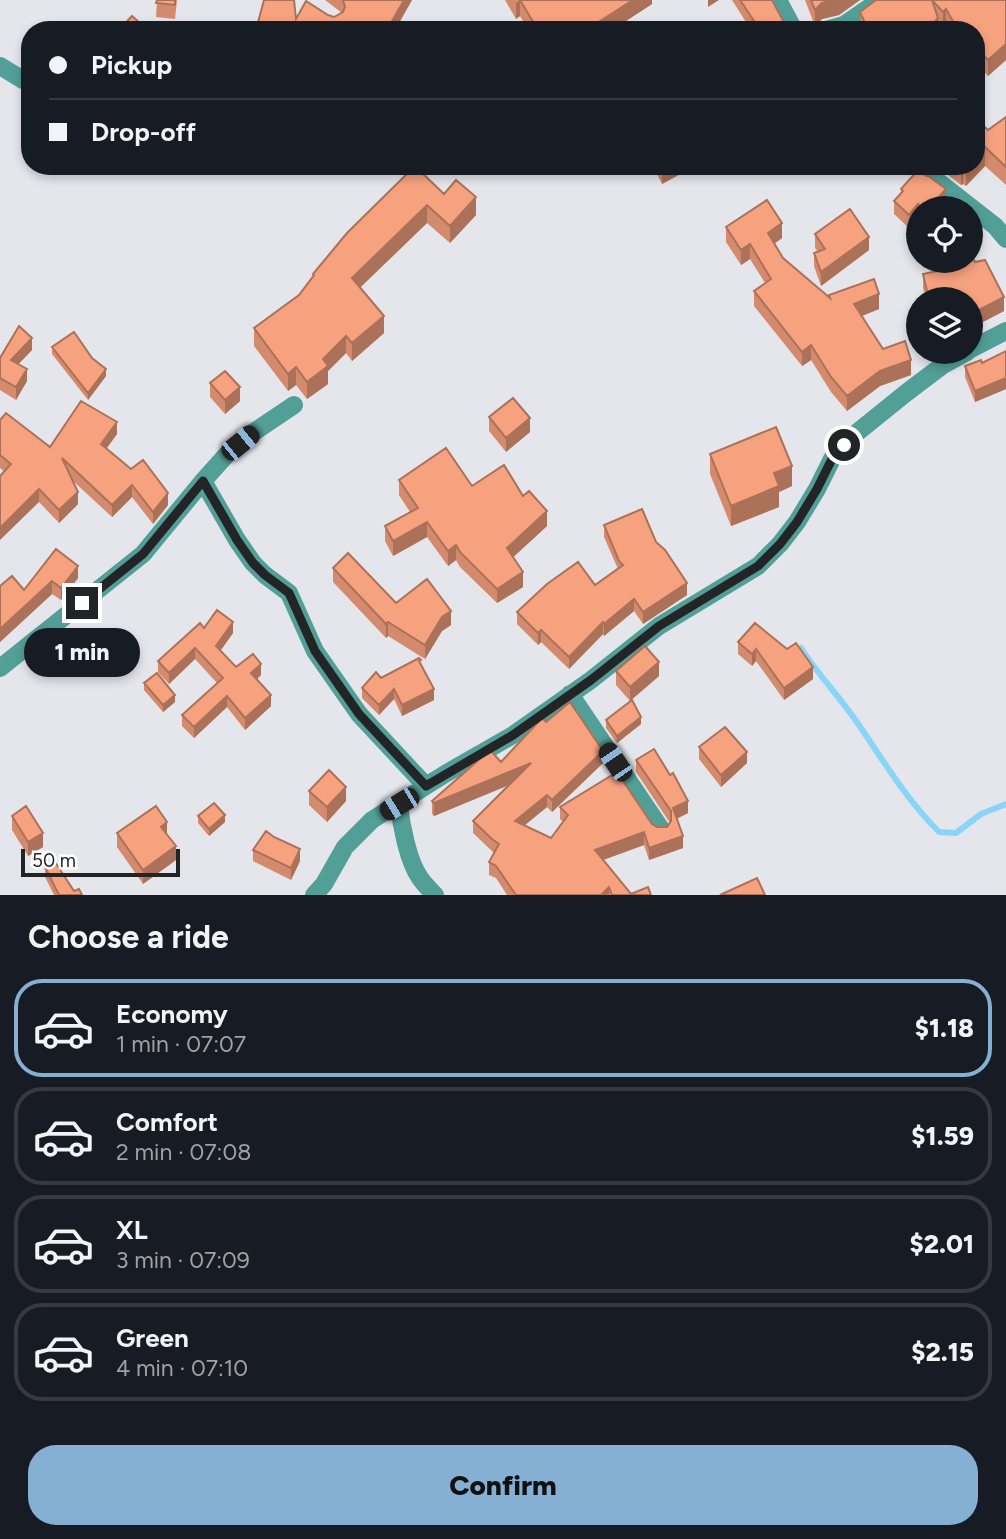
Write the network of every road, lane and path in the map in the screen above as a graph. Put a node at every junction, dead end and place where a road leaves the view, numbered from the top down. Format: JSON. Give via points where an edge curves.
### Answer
{"nodes":[{"id":1,"x":778,"y":0,"type":"edge"},
{"id":2,"x":880,"y":0,"type":"edge"},
{"id":3,"x":789,"y":21,"type":"edge"},
{"id":4,"x":848,"y":21,"type":"edge"},
{"id":5,"x":0,"y":66,"type":"edge"},
{"id":6,"x":21,"y":79,"type":"edge"},
{"id":7,"x":930,"y":175,"type":"edge"},
{"id":8,"x":1006,"y":239,"type":"edge"},
{"id":9,"x":1006,"y":331,"type":"edge"},
{"id":10,"x":983,"y":343,"type":"edge"},
{"id":11,"x":947,"y":364,"type":"edge"},
{"id":12,"x":294,"y":405,"type":"dead end"},
{"id":13,"x":203,"y":481,"type":"junction"},
{"id":14,"x":0,"y":668,"type":"edge"},
{"id":15,"x":570,"y":694,"type":"junction"},
{"id":16,"x":426,"y":786,"type":"junction"},
{"id":17,"x":399,"y":804,"type":"junction"},
{"id":18,"x":661,"y":829,"type":"edge"},
{"id":19,"x":314,"y":895,"type":"edge"},
{"id":20,"x":435,"y":895,"type":"edge"}],
"edges":[{"from":1,"to":3,"type":"street"},
{"from":2,"to":4,"type":"street"},
{"from":5,"to":6,"type":"street"},
{"from":7,"to":8,"type":"street"},
{"from":9,"to":10,"type":"street"},
{"from":11,"to":15,"type":"street","via":[[834,455],[797,522],[758,566],[659,626]]},
{"from":12,"to":13,"type":"street","via":[[229,452]]},
{"from":13,"to":14,"type":"street","via":[[143,554]]},
{"from":13,"to":16,"type":"street","via":[[253,563],[289,593],[315,651],[359,714]]},
{"from":15,"to":16,"type":"street","via":[[513,735]]},
{"from":15,"to":18,"type":"street"},
{"from":16,"to":17,"type":"street"},
{"from":17,"to":19,"type":"street","via":[[372,820],[345,847]]},
{"from":17,"to":20,"type":"street","via":[[412,861]]}]}
